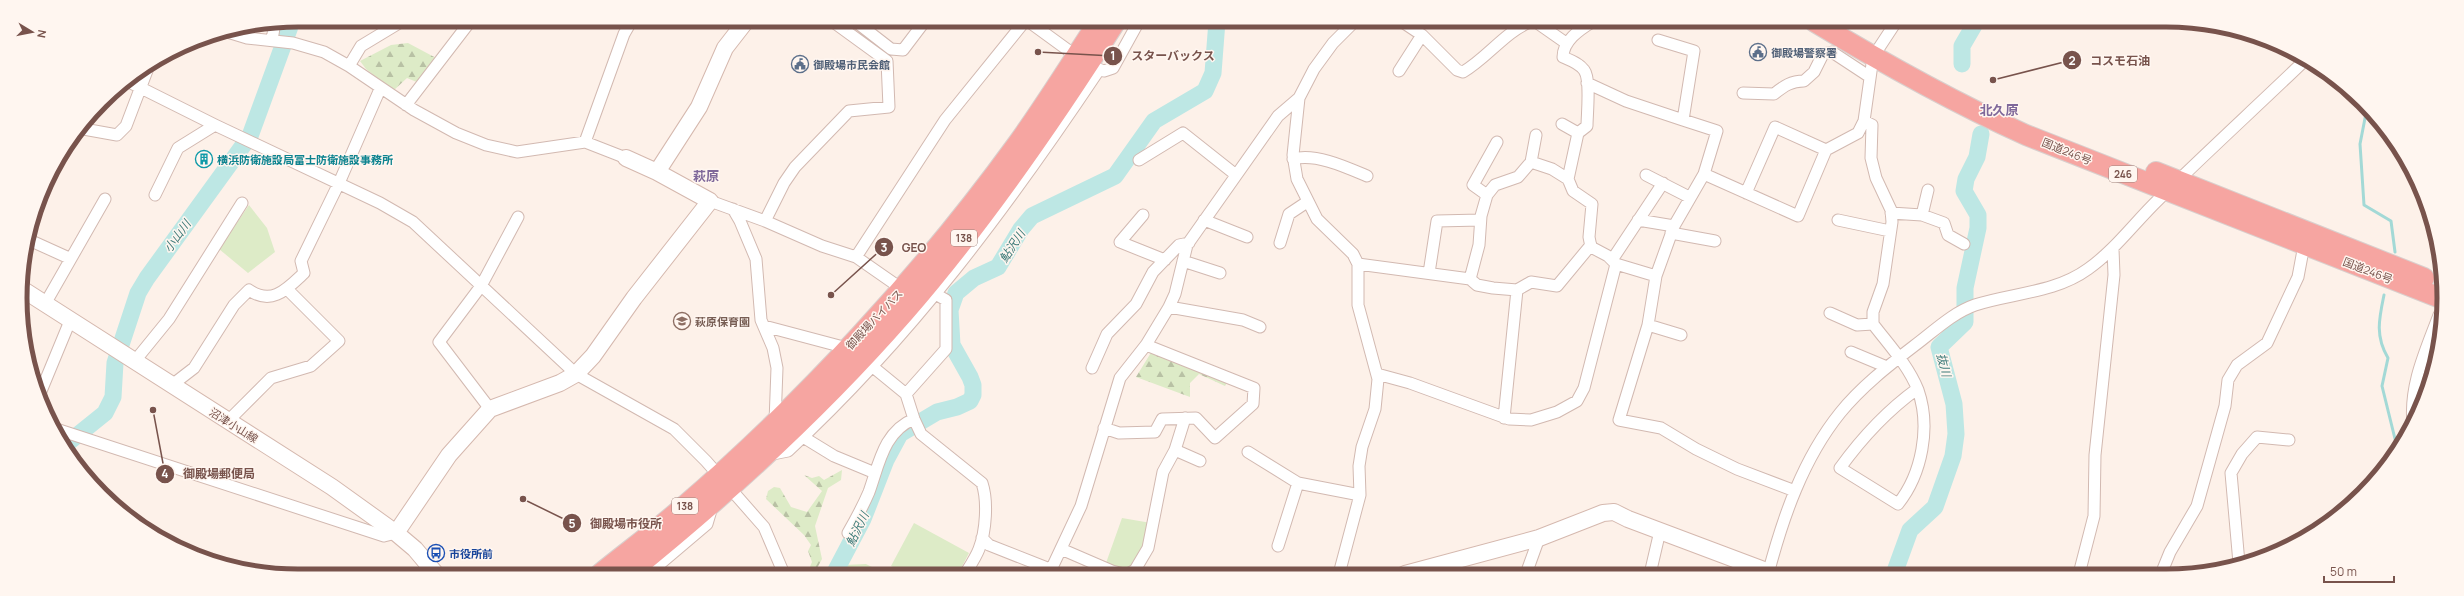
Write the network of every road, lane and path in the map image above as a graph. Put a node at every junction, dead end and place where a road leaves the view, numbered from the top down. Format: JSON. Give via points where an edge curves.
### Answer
{"nodes":[{"id":1,"x":392,"y":27,"type":"edge"},
{"id":2,"x":466,"y":27,"type":"edge"},
{"id":3,"x":628,"y":27,"type":"edge"},
{"id":4,"x":741,"y":27,"type":"edge"},
{"id":5,"x":840,"y":27,"type":"edge"},
{"id":6,"x":863,"y":27,"type":"edge"},
{"id":7,"x":920,"y":27,"type":"edge"},
{"id":8,"x":1020,"y":27,"type":"edge"},
{"id":9,"x":1044,"y":27,"type":"edge"},
{"id":10,"x":1097,"y":27,"type":"edge"},
{"id":11,"x":1112,"y":27,"type":"edge"},
{"id":12,"x":1136,"y":27,"type":"edge"},
{"id":13,"x":1349,"y":27,"type":"edge"},
{"id":14,"x":1410,"y":27,"type":"edge"},
{"id":15,"x":1519,"y":27,"type":"edge"},
{"id":16,"x":1543,"y":27,"type":"edge"},
{"id":17,"x":1586,"y":27,"type":"edge"},
{"id":18,"x":1825,"y":27,"type":"edge"},
{"id":19,"x":1845,"y":27,"type":"edge"},
{"id":20,"x":1893,"y":27,"type":"edge"},
{"id":21,"x":275,"y":28,"type":"edge"},
{"id":22,"x":235,"y":34,"type":"edge"},
{"id":23,"x":1422,"y":35,"type":"junction"},
{"id":24,"x":274,"y":40,"type":"junction"},
{"id":25,"x":1658,"y":40,"type":"dead end"},
{"id":26,"x":1566,"y":43,"type":"junction"},
{"id":27,"x":1876,"y":52,"type":"junction"},
{"id":28,"x":1088,"y":63,"type":"junction"},
{"id":29,"x":2302,"y":63,"type":"edge"},
{"id":30,"x":349,"y":66,"type":"junction"},
{"id":31,"x":1399,"y":71,"type":"dead end"},
{"id":32,"x":146,"y":73,"type":"edge"},
{"id":33,"x":1870,"y":77,"type":"junction"},
{"id":34,"x":133,"y":83,"type":"edge"},
{"id":35,"x":1587,"y":83,"type":"junction"},
{"id":36,"x":142,"y":88,"type":"junction"},
{"id":37,"x":380,"y":88,"type":"junction"},
{"id":38,"x":1743,"y":93,"type":"dead end"},
{"id":39,"x":1299,"y":98,"type":"junction"},
{"id":40,"x":406,"y":105,"type":"junction"},
{"id":41,"x":1683,"y":120,"type":"junction"},
{"id":42,"x":1864,"y":120,"type":"junction"},
{"id":43,"x":1562,"y":124,"type":"dead end"},
{"id":44,"x":215,"y":125,"type":"junction"},
{"id":45,"x":86,"y":130,"type":"edge"},
{"id":46,"x":1578,"y":133,"type":"junction"},
{"id":47,"x":1536,"y":135,"type":"dead end"},
{"id":48,"x":585,"y":142,"type":"junction"},
{"id":49,"x":1497,"y":142,"type":"dead end"},
{"id":50,"x":1826,"y":150,"type":"junction"},
{"id":51,"x":626,"y":158,"type":"joint"},
{"id":52,"x":1293,"y":159,"type":"junction"},
{"id":53,"x":1139,"y":160,"type":"dead end"},
{"id":54,"x":1531,"y":162,"type":"junction"},
{"id":55,"x":657,"y":172,"type":"junction"},
{"id":56,"x":1704,"y":174,"type":"junction"},
{"id":57,"x":1236,"y":175,"type":"junction"},
{"id":58,"x":1646,"y":175,"type":"dead end"},
{"id":59,"x":1367,"y":176,"type":"dead end"},
{"id":60,"x":1568,"y":179,"type":"junction"},
{"id":61,"x":339,"y":183,"type":"junction"},
{"id":62,"x":1663,"y":183,"type":"junction"},
{"id":63,"x":2173,"y":186,"type":"junction"},
{"id":64,"x":1928,"y":190,"type":"dead end"},
{"id":65,"x":1746,"y":193,"type":"junction"},
{"id":66,"x":155,"y":195,"type":"dead end"},
{"id":67,"x":1487,"y":195,"type":"junction"},
{"id":68,"x":1689,"y":197,"type":"junction"},
{"id":69,"x":105,"y":199,"type":"dead end"},
{"id":70,"x":710,"y":201,"type":"junction"},
{"id":71,"x":1307,"y":202,"type":"junction"},
{"id":72,"x":242,"y":203,"type":"dead end"},
{"id":73,"x":733,"y":210,"type":"junction"},
{"id":74,"x":1891,"y":212,"type":"junction"},
{"id":75,"x":1143,"y":215,"type":"dead end"},
{"id":76,"x":1922,"y":215,"type":"junction"},
{"id":77,"x":518,"y":217,"type":"dead end"},
{"id":78,"x":765,"y":220,"type":"junction"},
{"id":79,"x":1204,"y":220,"type":"junction"},
{"id":80,"x":1480,"y":220,"type":"junction"},
{"id":81,"x":1638,"y":220,"type":"junction"},
{"id":82,"x":1838,"y":220,"type":"dead end"},
{"id":83,"x":1672,"y":230,"type":"junction"},
{"id":84,"x":1890,"y":231,"type":"junction"},
{"id":85,"x":1247,"y":237,"type":"dead end"},
{"id":86,"x":1715,"y":241,"type":"dead end"},
{"id":87,"x":33,"y":242,"type":"edge"},
{"id":88,"x":1189,"y":243,"type":"junction"},
{"id":89,"x":1280,"y":243,"type":"dead end"},
{"id":90,"x":1964,"y":244,"type":"dead end"},
{"id":91,"x":1591,"y":245,"type":"junction"},
{"id":92,"x":2304,"y":245,"type":"junction"},
{"id":93,"x":2113,"y":249,"type":"junction"},
{"id":94,"x":856,"y":257,"type":"junction"},
{"id":95,"x":69,"y":258,"type":"junction"},
{"id":96,"x":1165,"y":260,"type":"junction"},
{"id":97,"x":1183,"y":262,"type":"junction"},
{"id":98,"x":1614,"y":262,"type":"junction"},
{"id":99,"x":1358,"y":264,"type":"junction"},
{"id":100,"x":1220,"y":273,"type":"dead end"},
{"id":101,"x":1429,"y":273,"type":"junction"},
{"id":102,"x":1656,"y":276,"type":"junction"},
{"id":103,"x":1470,"y":279,"type":"junction"},
{"id":104,"x":2436,"y":283,"type":"edge"},
{"id":105,"x":481,"y":286,"type":"junction"},
{"id":106,"x":287,"y":289,"type":"junction"},
{"id":107,"x":902,"y":289,"type":"junction"},
{"id":108,"x":1517,"y":290,"type":"junction"},
{"id":109,"x":931,"y":291,"type":"junction"},
{"id":110,"x":27,"y":292,"type":"edge"},
{"id":111,"x":45,"y":304,"type":"junction"},
{"id":112,"x":2437,"y":305,"type":"edge"},
{"id":113,"x":1169,"y":307,"type":"junction"},
{"id":114,"x":1830,"y":313,"type":"dead end"},
{"id":115,"x":70,"y":321,"type":"junction"},
{"id":116,"x":2436,"y":322,"type":"edge"},
{"id":117,"x":1873,"y":324,"type":"junction"},
{"id":118,"x":1648,"y":325,"type":"junction"},
{"id":119,"x":764,"y":326,"type":"junction"},
{"id":120,"x":1260,"y":327,"type":"dead end"},
{"id":121,"x":1681,"y":335,"type":"dead end"},
{"id":122,"x":1146,"y":345,"type":"junction"},
{"id":123,"x":847,"y":348,"type":"junction"},
{"id":124,"x":1851,"y":352,"type":"dead end"},
{"id":125,"x":1899,"y":356,"type":"junction"},
{"id":126,"x":131,"y":360,"type":"junction"},
{"id":127,"x":873,"y":367,"type":"junction"},
{"id":128,"x":1887,"y":367,"type":"junction"},
{"id":129,"x":1092,"y":368,"type":"dead end"},
{"id":130,"x":576,"y":374,"type":"junction"},
{"id":131,"x":1377,"y":374,"type":"junction"},
{"id":132,"x":172,"y":385,"type":"junction"},
{"id":133,"x":42,"y":388,"type":"edge"},
{"id":134,"x":1918,"y":389,"type":"junction"},
{"id":135,"x":906,"y":394,"type":"junction"},
{"id":136,"x":490,"y":409,"type":"junction"},
{"id":137,"x":2412,"y":411,"type":"edge"},
{"id":138,"x":1185,"y":418,"type":"junction"},
{"id":139,"x":1504,"y":418,"type":"junction"},
{"id":140,"x":914,"y":419,"type":"junction"},
{"id":141,"x":228,"y":421,"type":"junction"},
{"id":142,"x":775,"y":422,"type":"junction"},
{"id":143,"x":1104,"y":428,"type":"junction"},
{"id":144,"x":61,"y":430,"type":"edge"},
{"id":145,"x":803,"y":437,"type":"junction"},
{"id":146,"x":2289,"y":440,"type":"dead end"},
{"id":147,"x":1175,"y":450,"type":"junction"},
{"id":148,"x":1248,"y":452,"type":"dead end"},
{"id":149,"x":764,"y":456,"type":"junction"},
{"id":150,"x":1200,"y":461,"type":"dead end"},
{"id":151,"x":875,"y":473,"type":"junction"},
{"id":152,"x":725,"y":481,"type":"junction"},
{"id":153,"x":1298,"y":483,"type":"junction"},
{"id":154,"x":1795,"y":491,"type":"junction"},
{"id":155,"x":1360,"y":495,"type":"junction"},
{"id":156,"x":713,"y":503,"type":"junction"},
{"id":157,"x":1660,"y":532,"type":"junction"},
{"id":158,"x":396,"y":533,"type":"junction"},
{"id":159,"x":848,"y":533,"type":"dead end"},
{"id":160,"x":982,"y":538,"type":"junction"},
{"id":161,"x":1539,"y":538,"type":"junction"},
{"id":162,"x":1278,"y":546,"type":"dead end"},
{"id":163,"x":1061,"y":549,"type":"junction"},
{"id":164,"x":2239,"y":559,"type":"edge"},
{"id":165,"x":432,"y":569,"type":"edge"},
{"id":166,"x":606,"y":569,"type":"edge"},
{"id":167,"x":634,"y":569,"type":"edge"},
{"id":168,"x":654,"y":569,"type":"edge"},
{"id":169,"x":782,"y":569,"type":"edge"},
{"id":170,"x":968,"y":569,"type":"edge"},
{"id":171,"x":1045,"y":569,"type":"edge"},
{"id":172,"x":1051,"y":569,"type":"edge"},
{"id":173,"x":1105,"y":569,"type":"edge"},
{"id":174,"x":1137,"y":569,"type":"edge"},
{"id":175,"x":1340,"y":569,"type":"edge"},
{"id":176,"x":1424,"y":569,"type":"edge"},
{"id":177,"x":1528,"y":569,"type":"edge"},
{"id":178,"x":1651,"y":569,"type":"edge"},
{"id":179,"x":1760,"y":569,"type":"edge"},
{"id":180,"x":1772,"y":569,"type":"edge"},
{"id":181,"x":2080,"y":569,"type":"edge"},
{"id":182,"x":2163,"y":569,"type":"edge"}],
"edges":[{"from":1,"to":30,"type":"street","via":[[361,46]]},
{"from":2,"to":40,"type":"street"},
{"from":3,"to":48,"type":"street"},
{"from":4,"to":55,"type":"street","via":[[725,48],[699,107]]},
{"from":5,"to":78,"type":"street","via":[[887,61],[889,107],[849,111],[796,167],[784,183]]},
{"from":6,"to":7,"type":"street","via":[[891,49],[898,51],[903,50]]},
{"from":8,"to":94,"type":"street","via":[[945,120]]},
{"from":9,"to":28,"type":"street"},
{"from":10,"to":28,"type":"highway","name":"御殿場バイパス","number":"138"},
{"from":11,"to":28,"type":"highway","name":"御殿場バイパス","number":"138"},
{"from":12,"to":28,"type":"street","via":[[1113,68],[1109,70]]},
{"from":13,"to":39,"type":"street","via":[[1333,43],[1314,69]]},
{"from":14,"to":23,"type":"street"},
{"from":15,"to":23,"type":"street","via":[[1479,63],[1463,72],[1457,70]]},
{"from":16,"to":26,"type":"street"},
{"from":17,"to":26,"type":"street"},
{"from":18,"to":27,"type":"highway","name":"国道246号","number":"246"},
{"from":19,"to":27,"type":"highway","name":"国道246号","number":"246"},
{"from":20,"to":27,"type":"street"},
{"from":21,"to":24,"type":"street"},
{"from":22,"to":24,"type":"street"},
{"from":23,"to":31,"type":"street"},
{"from":24,"to":30,"type":"street","via":[[324,52]]},
{"from":25,"to":41,"type":"street","via":[[1694,51]]},
{"from":26,"to":35,"type":"street","via":[[1563,57],[1583,68]]},
{"from":27,"to":33,"type":"street"},
{"from":27,"to":63,"type":"highway","name":"国道246号","number":"246"},
{"from":28,"to":107,"type":"highway","name":"御殿場バイパス","number":"138","via":[[1018,143]]},
{"from":28,"to":109,"type":"highway","name":"御殿場バイパス","number":"138","via":[[1035,144]]},
{"from":29,"to":63,"type":"street"},
{"from":30,"to":37,"type":"street"},
{"from":32,"to":36,"type":"street"},
{"from":33,"to":38,"type":"street","via":[[1832,52],[1823,54],[1814,72],[1804,81],[1784,85],[1774,94]]},
{"from":33,"to":42,"type":"street"},
{"from":34,"to":36,"type":"street"},
{"from":35,"to":41,"type":"street","via":[[1626,101]]},
{"from":35,"to":46,"type":"street","via":[[1587,126]]},
{"from":36,"to":44,"type":"street"},
{"from":36,"to":45,"type":"street","via":[[126,126],[117,136]]},
{"from":37,"to":40,"type":"street"},
{"from":37,"to":61,"type":"street"},
{"from":39,"to":52,"type":"street"},
{"from":39,"to":57,"type":"street","via":[[1278,116]]},
{"from":40,"to":48,"type":"street","via":[[456,133],[486,145],[517,152]]},
{"from":41,"to":56,"type":"street","via":[[1717,131]]},
{"from":42,"to":50,"type":"street","via":[[1858,134]]},
{"from":42,"to":74,"type":"street","via":[[1872,125],[1871,158],[1876,178]]},
{"from":43,"to":46,"type":"street"},
{"from":44,"to":61,"type":"street"},
{"from":44,"to":66,"type":"street","via":[[178,148]]},
{"from":46,"to":60,"type":"street"},
{"from":47,"to":54,"type":"street"},
{"from":48,"to":51,"type":"street"},
{"from":49,"to":67,"type":"street","via":[[1473,185]]},
{"from":50,"to":65,"type":"street","via":[[1775,127]]},
{"from":50,"to":65,"type":"street","via":[[1798,216]]},
{"from":51,"to":55,"type":"street"},
{"from":52,"to":59,"type":"street","via":[[1303,156],[1343,166]]},
{"from":52,"to":71,"type":"street","via":[[1297,179]]},
{"from":53,"to":57,"type":"street","via":[[1183,133]]},
{"from":54,"to":60,"type":"street","via":[[1552,169]]},
{"from":54,"to":67,"type":"street","via":[[1518,177],[1495,185]]},
{"from":55,"to":70,"type":"street"},
{"from":56,"to":65,"type":"street"},
{"from":56,"to":68,"type":"street"},
{"from":57,"to":79,"type":"street"},
{"from":58,"to":62,"type":"street"},
{"from":60,"to":91,"type":"street","via":[[1573,191],[1592,204],[1589,237]]},
{"from":61,"to":105,"type":"street","via":[[413,222]]},
{"from":61,"to":106,"type":"street","via":[[301,261],[304,273]]},
{"from":62,"to":68,"type":"street"},
{"from":62,"to":81,"type":"street"},
{"from":63,"to":92,"type":"highway","name":"国道246号","number":"246"},
{"from":63,"to":93,"type":"street","via":[[2118,240]]},
{"from":63,"to":104,"type":"highway","name":"国道246号","number":"246"},
{"from":64,"to":76,"type":"street"},
{"from":67,"to":80,"type":"street"},
{"from":68,"to":83,"type":"street"},
{"from":69,"to":95,"type":"street"},
{"from":70,"to":73,"type":"street"},
{"from":70,"to":130,"type":"street","via":[[634,298],[593,356]]},
{"from":71,"to":89,"type":"street","via":[[1289,214]]},
{"from":71,"to":99,"type":"street","via":[[1317,219],[1348,250]]},
{"from":72,"to":126,"type":"street","via":[[169,319]]},
{"from":73,"to":78,"type":"street"},
{"from":73,"to":119,"type":"street","via":[[756,259],[761,320]]},
{"from":74,"to":76,"type":"street"},
{"from":74,"to":84,"type":"street"},
{"from":75,"to":96,"type":"street","via":[[1120,242]]},
{"from":76,"to":90,"type":"street","via":[[1944,223],[1948,235]]},
{"from":77,"to":105,"type":"street"},
{"from":78,"to":94,"type":"street","via":[[822,246]]},
{"from":79,"to":85,"type":"street"},
{"from":79,"to":88,"type":"street"},
{"from":80,"to":101,"type":"street","via":[[1437,221]]},
{"from":80,"to":103,"type":"street","via":[[1479,245]]},
{"from":81,"to":83,"type":"street"},
{"from":81,"to":98,"type":"street"},
{"from":82,"to":84,"type":"street"},
{"from":83,"to":86,"type":"street"},
{"from":83,"to":102,"type":"street"},
{"from":84,"to":117,"type":"street","via":[[1883,284]]},
{"from":87,"to":95,"type":"street"},
{"from":88,"to":96,"type":"street","via":[[1179,245]]},
{"from":88,"to":97,"type":"street"},
{"from":91,"to":98,"type":"street"},
{"from":91,"to":108,"type":"street","via":[[1557,286],[1531,282]]},
{"from":92,"to":112,"type":"highway","name":"国道246号","number":"246"},
{"from":92,"to":182,"type":"street","via":[[2298,277],[2267,343],[2237,365],[2228,380],[2225,406],[2197,506]]},
{"from":93,"to":125,"type":"street","via":[[2087,270],[2061,285],[1974,305],[1946,321]]},
{"from":93,"to":181,"type":"street","via":[[2114,276],[2095,456],[2094,516]]},
{"from":94,"to":107,"type":"street"},
{"from":95,"to":111,"type":"street"},
{"from":96,"to":129,"type":"street","via":[[1153,272],[1136,304],[1107,334]]},
{"from":97,"to":100,"type":"street"},
{"from":97,"to":113,"type":"street"},
{"from":98,"to":102,"type":"street"},
{"from":98,"to":139,"type":"street","via":[[1584,388],[1577,401],[1557,412],[1531,420]]},
{"from":99,"to":101,"type":"street"},
{"from":99,"to":131,"type":"street","via":[[1358,305]]},
{"from":101,"to":103,"type":"street"},
{"from":102,"to":118,"type":"street"},
{"from":103,"to":108,"type":"street","via":[[1477,285]]},
{"from":105,"to":130,"type":"street"},
{"from":105,"to":136,"type":"street","via":[[439,342]]},
{"from":106,"to":132,"type":"street","via":[[270,297],[258,296],[249,290],[234,305],[194,368]]},
{"from":106,"to":141,"type":"street","via":[[339,341],[311,366],[272,378]]},
{"from":107,"to":123,"type":"highway","name":"御殿場バイパス","number":"138"},
{"from":108,"to":139,"type":"street"},
{"from":109,"to":127,"type":"street"},
{"from":109,"to":135,"type":"street","via":[[946,300],[946,349]]},
{"from":109,"to":149,"type":"highway","name":"御殿場バイパス","number":"138"},
{"from":110,"to":111,"type":"street","name":"沼津小山線"},
{"from":111,"to":115,"type":"street","name":"沼津小山線"},
{"from":113,"to":120,"type":"street","via":[[1243,320]]},
{"from":113,"to":122,"type":"street"},
{"from":114,"to":117,"type":"street","via":[[1857,326]]},
{"from":115,"to":126,"type":"street","name":"沼津小山線"},
{"from":115,"to":133,"type":"street"},
{"from":116,"to":137,"type":"street","via":[[2417,374]]},
{"from":117,"to":125,"type":"street"},
{"from":118,"to":121,"type":"street"},
{"from":118,"to":154,"type":"street","via":[[1619,420],[1661,428],[1682,442],[1717,459]]},
{"from":119,"to":123,"type":"street"},
{"from":119,"to":142,"type":"street","via":[[774,348],[777,368]]},
{"from":122,"to":138,"type":"street","via":[[1254,388],[1252,404],[1215,438],[1196,418]]},
{"from":122,"to":143,"type":"street","via":[[1120,378]]},
{"from":123,"to":142,"type":"highway","name":"御殿場バイパス","number":"138"},
{"from":124,"to":128,"type":"street"},
{"from":125,"to":128,"type":"street"},
{"from":125,"to":134,"type":"street"},
{"from":126,"to":132,"type":"street","name":"沼津小山線"},
{"from":127,"to":135,"type":"street"},
{"from":127,"to":145,"type":"street"},
{"from":128,"to":154,"type":"street","via":[[1841,412],[1817,444]]},
{"from":130,"to":136,"type":"street","via":[[560,383]]},
{"from":130,"to":152,"type":"street","via":[[674,429]]},
{"from":131,"to":139,"type":"street","via":[[1410,383]]},
{"from":131,"to":155,"type":"street","via":[[1375,409],[1358,466]]},
{"from":132,"to":141,"type":"street","name":"沼津小山線"},
{"from":134,"to":134,"type":"street","via":[[1923,410],[1921,457],[1916,473],[1898,504],[1840,468],[1855,447]]},
{"from":135,"to":140,"type":"street"},
{"from":136,"to":158,"type":"street","via":[[449,455]]},
{"from":138,"to":143,"type":"street","via":[[1162,418],[1155,432],[1120,433]]},
{"from":138,"to":147,"type":"street"},
{"from":140,"to":151,"type":"street","via":[[902,424],[890,438]]},
{"from":140,"to":160,"type":"street","via":[[921,434],[982,483],[985,494]]},
{"from":141,"to":158,"type":"street","name":"沼津小山線","via":[[332,487]]},
{"from":142,"to":152,"type":"highway","name":"御殿場バイパス","number":"138"},
{"from":143,"to":163,"type":"street","via":[[1082,506]]},
{"from":144,"to":158,"type":"street","via":[[384,536]]},
{"from":145,"to":149,"type":"street","via":[[788,451]]},
{"from":145,"to":151,"type":"street","via":[[834,456]]},
{"from":146,"to":164,"type":"street","via":[[2257,437],[2242,454],[2231,473]]},
{"from":147,"to":150,"type":"street"},
{"from":147,"to":174,"type":"street","via":[[1163,472],[1148,548]]},
{"from":148,"to":153,"type":"street"},
{"from":149,"to":152,"type":"highway","name":"御殿場バイパス","number":"138"},
{"from":151,"to":159,"type":"street","via":[[860,512]]},
{"from":152,"to":156,"type":"highway","name":"御殿場バイパス","number":"138"},
{"from":152,"to":166,"type":"highway","name":"御殿場バイパス","number":"138","via":[[682,509]]},
{"from":152,"to":169,"type":"street","via":[[764,526]]},
{"from":153,"to":155,"type":"street"},
{"from":153,"to":162,"type":"street"},
{"from":154,"to":180,"type":"street"},
{"from":155,"to":175,"type":"street"},
{"from":156,"to":167,"type":"highway","name":"御殿場バイパス","number":"138"},
{"from":156,"to":168,"type":"street","via":[[707,524]]},
{"from":157,"to":161,"type":"street","via":[[1614,512],[1603,513]]},
{"from":157,"to":178,"type":"street"},
{"from":157,"to":179,"type":"street"},
{"from":158,"to":165,"type":"street","name":"沼津小山線"},
{"from":160,"to":170,"type":"street","via":[[979,550]]},
{"from":160,"to":171,"type":"street","via":[[989,545]]},
{"from":161,"to":176,"type":"street"},
{"from":161,"to":177,"type":"street"},
{"from":163,"to":172,"type":"street"},
{"from":163,"to":173,"type":"street"}]}
